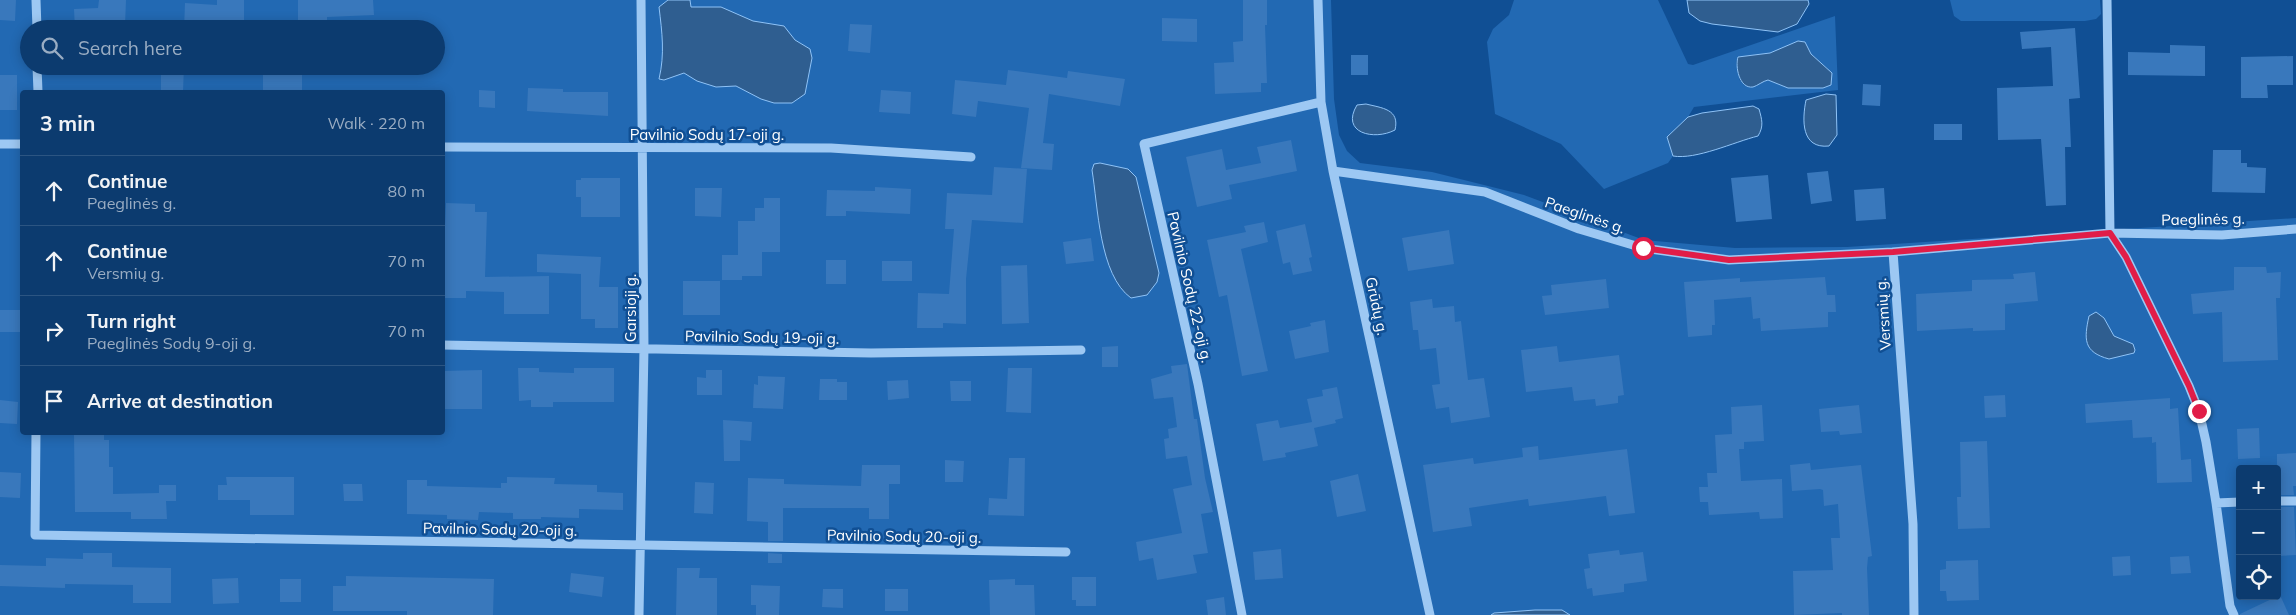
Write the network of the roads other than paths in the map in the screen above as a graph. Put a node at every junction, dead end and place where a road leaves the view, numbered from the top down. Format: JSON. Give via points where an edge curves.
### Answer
{"nodes":[{"id":1,"x":36,"y":0,"type":"edge"},
{"id":2,"x":641,"y":0,"type":"edge"},
{"id":3,"x":1318,"y":0,"type":"edge"},
{"id":4,"x":2107,"y":0,"type":"edge"},
{"id":5,"x":37,"y":20,"type":"edge"},
{"id":6,"x":38,"y":75,"type":"edge"},
{"id":7,"x":38,"y":90,"type":"edge"},
{"id":8,"x":1321,"y":102,"type":"junction"},
{"id":9,"x":0,"y":144,"type":"edge"},
{"id":10,"x":20,"y":144,"type":"edge"},
{"id":11,"x":445,"y":147,"type":"edge"},
{"id":12,"x":643,"y":148,"type":"junction"},
{"id":13,"x":971,"y":157,"type":"dead end"},
{"id":14,"x":1333,"y":171,"type":"junction"},
{"id":15,"x":2296,"y":229,"type":"edge"},
{"id":16,"x":2110,"y":233,"type":"junction"},
{"id":17,"x":1893,"y":252,"type":"junction"},
{"id":18,"x":445,"y":345,"type":"edge"},
{"id":19,"x":644,"y":348,"type":"junction"},
{"id":20,"x":1081,"y":350,"type":"dead end"},
{"id":21,"x":36,"y":435,"type":"edge"},
{"id":22,"x":2281,"y":501,"type":"edge"},
{"id":23,"x":2296,"y":501,"type":"edge"},
{"id":24,"x":2216,"y":502,"type":"junction"},
{"id":25,"x":2236,"y":502,"type":"edge"},
{"id":26,"x":640,"y":545,"type":"junction"},
{"id":27,"x":1066,"y":552,"type":"dead end"},
{"id":28,"x":2230,"y":610,"type":"edge"},
{"id":29,"x":639,"y":615,"type":"edge"},
{"id":30,"x":1242,"y":615,"type":"edge"},
{"id":31,"x":1430,"y":615,"type":"edge"},
{"id":32,"x":1914,"y":615,"type":"edge"},
{"id":33,"x":2234,"y":615,"type":"edge"}],
"edges":[{"from":1,"to":5,"type":"street"},
{"from":2,"to":12,"type":"street","name":"Garsioji g."},
{"from":3,"to":8,"type":"street","name":"Grūdų g."},
{"from":4,"to":16,"type":"street"},
{"from":6,"to":7,"type":"street"},
{"from":8,"to":14,"type":"street","name":"Grūdų g."},
{"from":8,"to":30,"type":"street","name":"Pavilnio Sodų 22-oji g.","via":[[1144,144],[1198,384]]},
{"from":9,"to":10,"type":"street"},
{"from":11,"to":12,"type":"street","name":"Pavilnio Sodų 17-oji g."},
{"from":12,"to":13,"type":"street","name":"Pavilnio Sodų 17-oji g.","via":[[831,148]]},
{"from":12,"to":19,"type":"street","name":"Garsioji g."},
{"from":14,"to":17,"type":"street","name":"Paeglinės g.","via":[[1485,192],[1579,230],[1643,248],[1729,260]]},
{"from":14,"to":31,"type":"street","name":"Grūdų g."},
{"from":15,"to":16,"type":"street","name":"Paeglinės g.","via":[[2222,235]]},
{"from":16,"to":17,"type":"street"},
{"from":16,"to":24,"type":"street","via":[[2126,257],[2189,386],[2206,442]]},
{"from":17,"to":32,"type":"street","name":"Versmių g.","via":[[1913,524]]},
{"from":18,"to":19,"type":"street","name":"Pavilnio Sodų 19-oji g."},
{"from":19,"to":20,"type":"street","name":"Pavilnio Sodų 19-oji g.","via":[[871,353]]},
{"from":19,"to":26,"type":"street","name":"Garsioji g."},
{"from":21,"to":26,"type":"street","name":"Pavilnio Sodų 20-oji g.","via":[[35,535]]},
{"from":22,"to":23,"type":"street"},
{"from":24,"to":25,"type":"street"},
{"from":24,"to":28,"type":"street"},
{"from":26,"to":27,"type":"street","name":"Pavilnio Sodų 20-oji g."},
{"from":26,"to":29,"type":"street","name":"Garsioji g."},
{"from":28,"to":33,"type":"street"}]}
